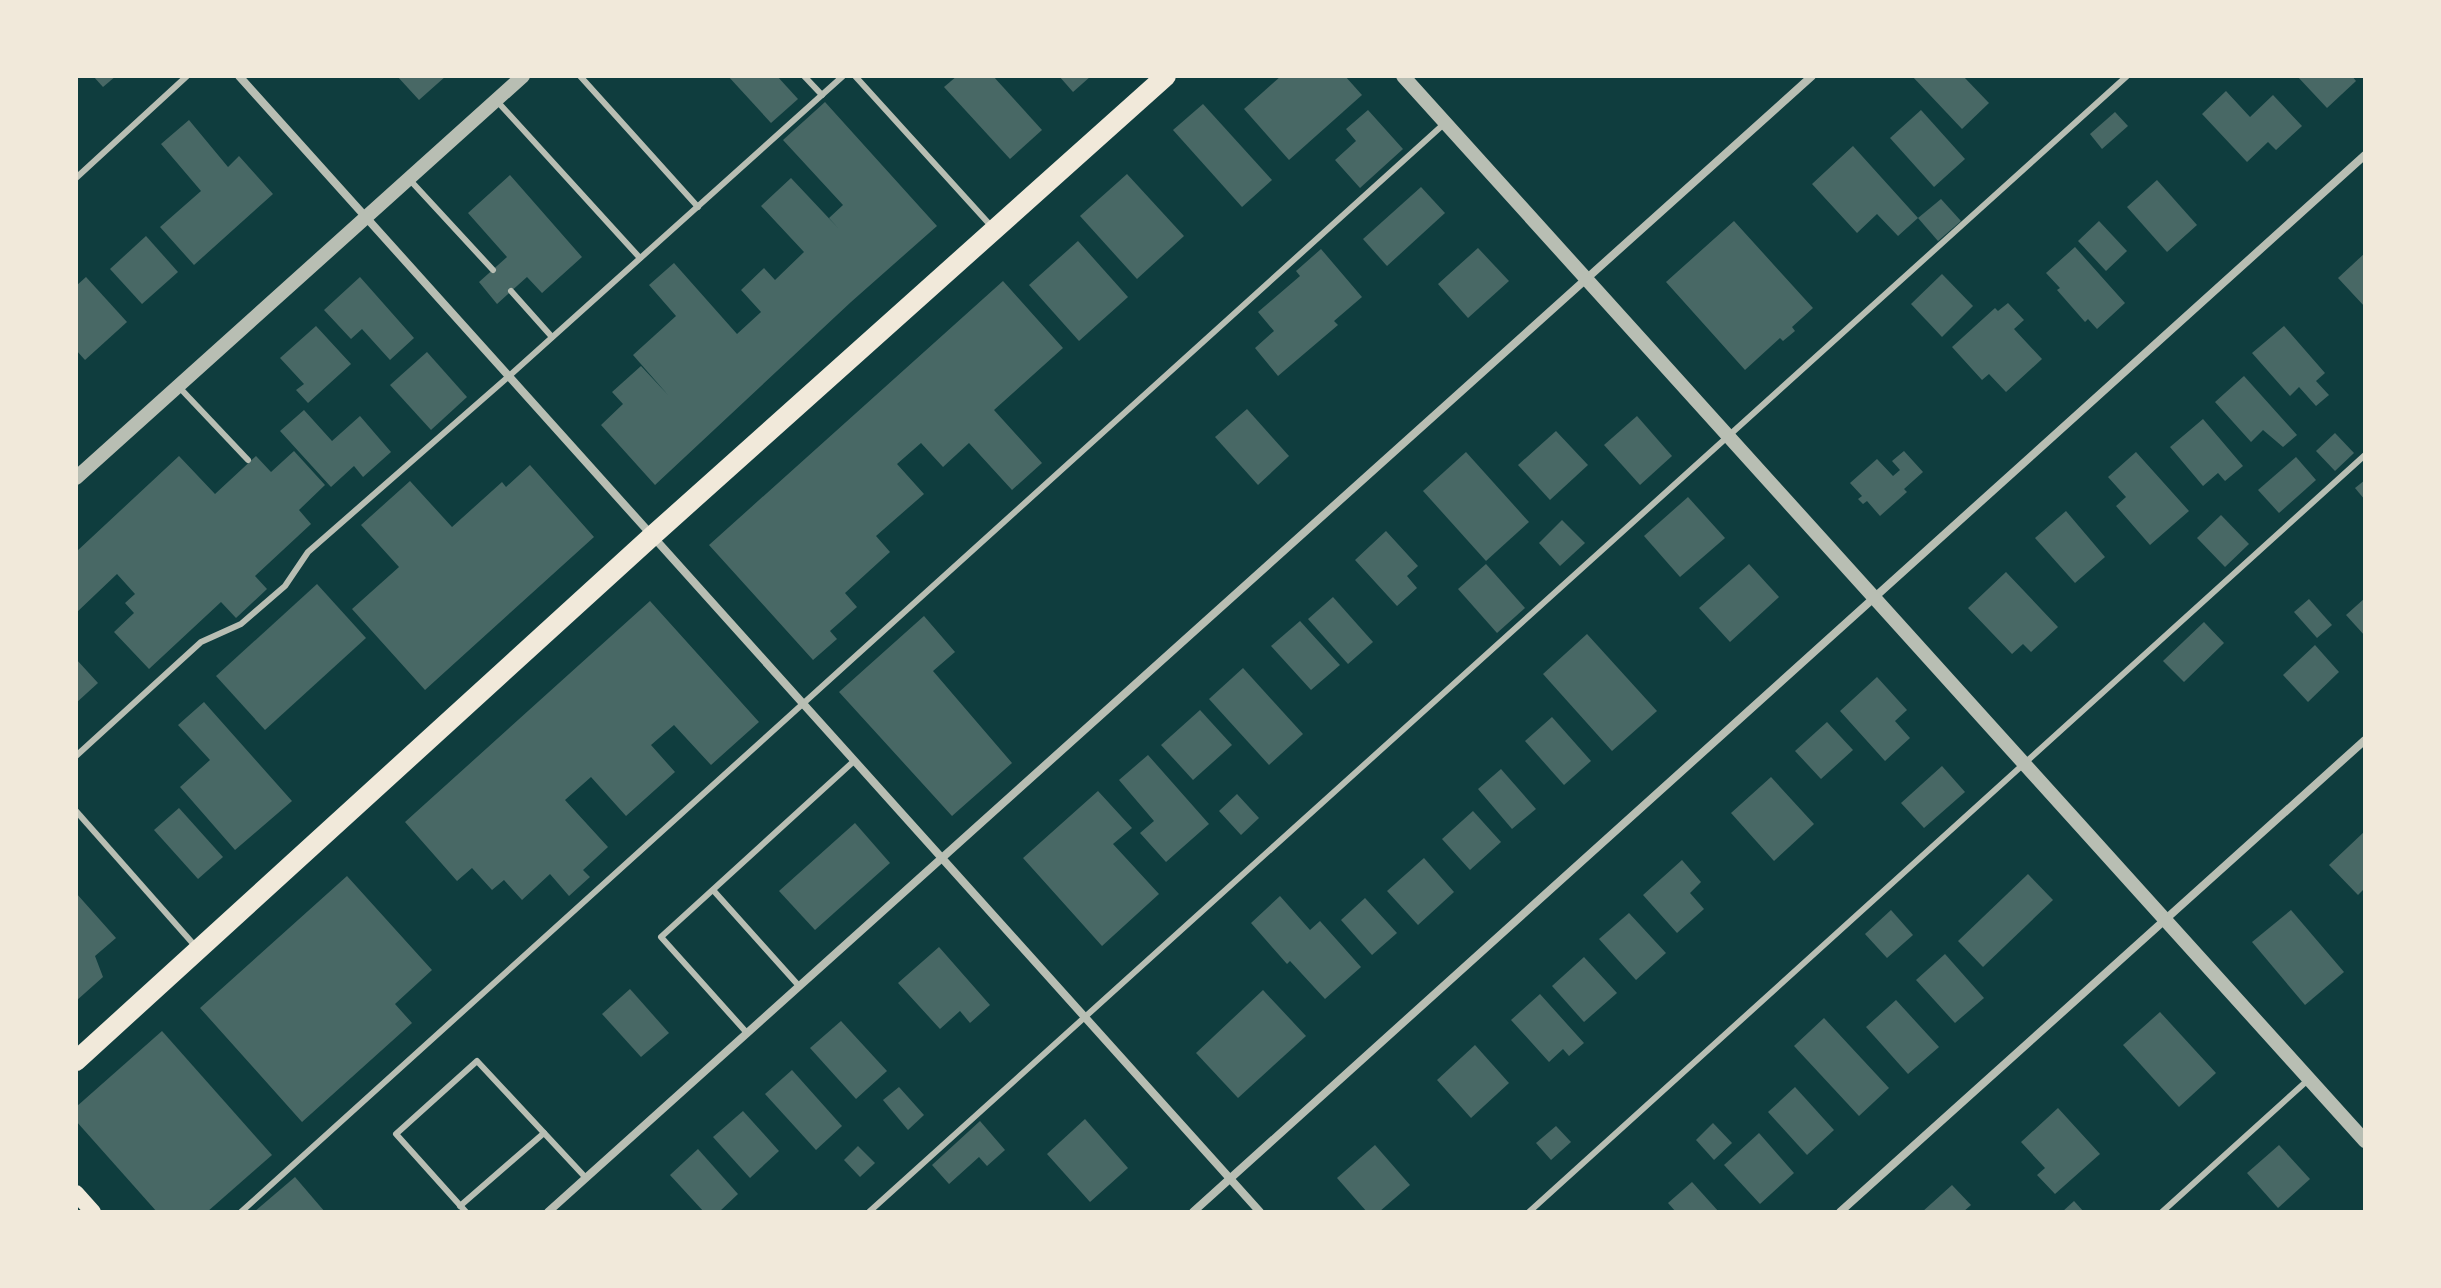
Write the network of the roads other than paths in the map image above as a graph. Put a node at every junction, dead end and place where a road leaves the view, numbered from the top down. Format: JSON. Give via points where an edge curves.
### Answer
{"nodes":[{"id":1,"x":187,"y":76,"type":"edge"},
{"id":2,"x":239,"y":76,"type":"edge"},
{"id":3,"x":523,"y":76,"type":"edge"},
{"id":4,"x":580,"y":76,"type":"edge"},
{"id":5,"x":804,"y":76,"type":"edge"},
{"id":6,"x":843,"y":76,"type":"edge"},
{"id":7,"x":855,"y":76,"type":"edge"},
{"id":8,"x":1166,"y":76,"type":"edge"},
{"id":9,"x":1403,"y":76,"type":"edge"},
{"id":10,"x":1812,"y":76,"type":"edge"},
{"id":11,"x":2127,"y":76,"type":"edge"},
{"id":12,"x":822,"y":95,"type":"junction"},
{"id":13,"x":496,"y":100,"type":"junction"},
{"id":14,"x":1445,"y":123,"type":"junction"},
{"id":15,"x":2365,"y":155,"type":"edge"},
{"id":16,"x":76,"y":178,"type":"edge"},
{"id":17,"x":409,"y":179,"type":"junction"},
{"id":18,"x":698,"y":207,"type":"junction"},
{"id":19,"x":366,"y":218,"type":"junction"},
{"id":20,"x":994,"y":230,"type":"junction"},
{"id":21,"x":640,"y":258,"type":"junction"},
{"id":22,"x":493,"y":270,"type":"dead end"},
{"id":23,"x":1586,"y":279,"type":"junction"},
{"id":24,"x":511,"y":291,"type":"dead end"},
{"id":25,"x":552,"y":337,"type":"junction"},
{"id":26,"x":508,"y":377,"type":"junction"},
{"id":27,"x":178,"y":386,"type":"junction"},
{"id":28,"x":1727,"y":436,"type":"junction"},
{"id":29,"x":2365,"y":455,"type":"edge"},
{"id":30,"x":248,"y":460,"type":"dead end"},
{"id":31,"x":76,"y":478,"type":"edge"},
{"id":32,"x":651,"y":537,"type":"junction"},
{"id":33,"x":1873,"y":598,"type":"junction"},
{"id":34,"x":802,"y":704,"type":"junction"},
{"id":35,"x":2365,"y":740,"type":"edge"},
{"id":36,"x":76,"y":756,"type":"edge"},
{"id":37,"x":854,"y":761,"type":"junction"},
{"id":38,"x":2024,"y":763,"type":"junction"},
{"id":39,"x":76,"y":811,"type":"edge"},
{"id":40,"x":941,"y":857,"type":"junction"},
{"id":41,"x":713,"y":890,"type":"junction"},
{"id":42,"x":2166,"y":920,"type":"junction"},
{"id":43,"x":199,"y":950,"type":"junction"},
{"id":44,"x":799,"y":986,"type":"junction"},
{"id":45,"x":1084,"y":1016,"type":"junction"},
{"id":46,"x":747,"y":1033,"type":"junction"},
{"id":47,"x":76,"y":1061,"type":"edge"},
{"id":48,"x":2309,"y":1079,"type":"junction"},
{"id":49,"x":544,"y":1133,"type":"junction"},
{"id":50,"x":2365,"y":1141,"type":"edge"},
{"id":51,"x":586,"y":1178,"type":"junction"},
{"id":52,"x":1230,"y":1178,"type":"junction"},
{"id":53,"x":76,"y":1193,"type":"edge"},
{"id":54,"x":463,"y":1209,"type":"edge"},
{"id":55,"x":93,"y":1212,"type":"edge"},
{"id":56,"x":241,"y":1212,"type":"edge"},
{"id":57,"x":548,"y":1212,"type":"edge"},
{"id":58,"x":869,"y":1212,"type":"edge"},
{"id":59,"x":1193,"y":1212,"type":"edge"},
{"id":60,"x":1260,"y":1212,"type":"edge"},
{"id":61,"x":1529,"y":1212,"type":"edge"},
{"id":62,"x":1840,"y":1212,"type":"edge"},
{"id":63,"x":2162,"y":1212,"type":"edge"}],
"edges":[{"from":1,"to":16,"type":"lane"},
{"from":2,"to":19,"type":"street"},
{"from":3,"to":13,"type":"street"},
{"from":4,"to":18,"type":"lane"},
{"from":5,"to":12,"type":"lane"},
{"from":6,"to":12,"type":"lane"},
{"from":7,"to":20,"type":"lane"},
{"from":8,"to":20,"type":"main road"},
{"from":9,"to":14,"type":"street"},
{"from":10,"to":23,"type":"street"},
{"from":11,"to":28,"type":"lane"},
{"from":12,"to":18,"type":"lane"},
{"from":13,"to":17,"type":"street"},
{"from":13,"to":21,"type":"lane"},
{"from":14,"to":23,"type":"street"},
{"from":14,"to":34,"type":"lane"},
{"from":15,"to":33,"type":"street"},
{"from":17,"to":19,"type":"street"},
{"from":17,"to":22,"type":"lane"},
{"from":18,"to":21,"type":"lane"},
{"from":19,"to":26,"type":"street"},
{"from":19,"to":27,"type":"street"},
{"from":20,"to":32,"type":"main road"},
{"from":21,"to":25,"type":"lane"},
{"from":23,"to":28,"type":"street"},
{"from":23,"to":40,"type":"street"},
{"from":24,"to":25,"type":"lane"},
{"from":25,"to":26,"type":"lane"},
{"from":26,"to":32,"type":"street"},
{"from":26,"to":36,"type":"lane","via":[[308,552],[285,586],[241,624],[201,642]]},
{"from":27,"to":30,"type":"lane"},
{"from":27,"to":31,"type":"street"},
{"from":28,"to":33,"type":"street"},
{"from":28,"to":45,"type":"lane"},
{"from":29,"to":38,"type":"lane"},
{"from":32,"to":34,"type":"street"},
{"from":32,"to":43,"type":"main road"},
{"from":33,"to":38,"type":"street"},
{"from":33,"to":52,"type":"street"},
{"from":34,"to":37,"type":"street"},
{"from":34,"to":56,"type":"lane"},
{"from":35,"to":42,"type":"street"},
{"from":37,"to":40,"type":"street"},
{"from":37,"to":41,"type":"lane"},
{"from":38,"to":42,"type":"street"},
{"from":38,"to":61,"type":"lane"},
{"from":39,"to":43,"type":"lane"},
{"from":40,"to":44,"type":"street"},
{"from":40,"to":45,"type":"street"},
{"from":41,"to":44,"type":"lane"},
{"from":41,"to":46,"type":"lane","via":[[661,937]]},
{"from":42,"to":48,"type":"street"},
{"from":42,"to":62,"type":"street"},
{"from":43,"to":47,"type":"main road"},
{"from":44,"to":46,"type":"street"},
{"from":45,"to":52,"type":"street"},
{"from":45,"to":58,"type":"lane"},
{"from":46,"to":51,"type":"street"},
{"from":48,"to":50,"type":"street"},
{"from":48,"to":63,"type":"lane"},
{"from":49,"to":51,"type":"lane"},
{"from":49,"to":54,"type":"lane"},
{"from":49,"to":54,"type":"lane","via":[[477,1061],[396,1134]]},
{"from":51,"to":57,"type":"street"},
{"from":52,"to":59,"type":"street"},
{"from":52,"to":60,"type":"street"},
{"from":53,"to":55,"type":"main road"}]}
